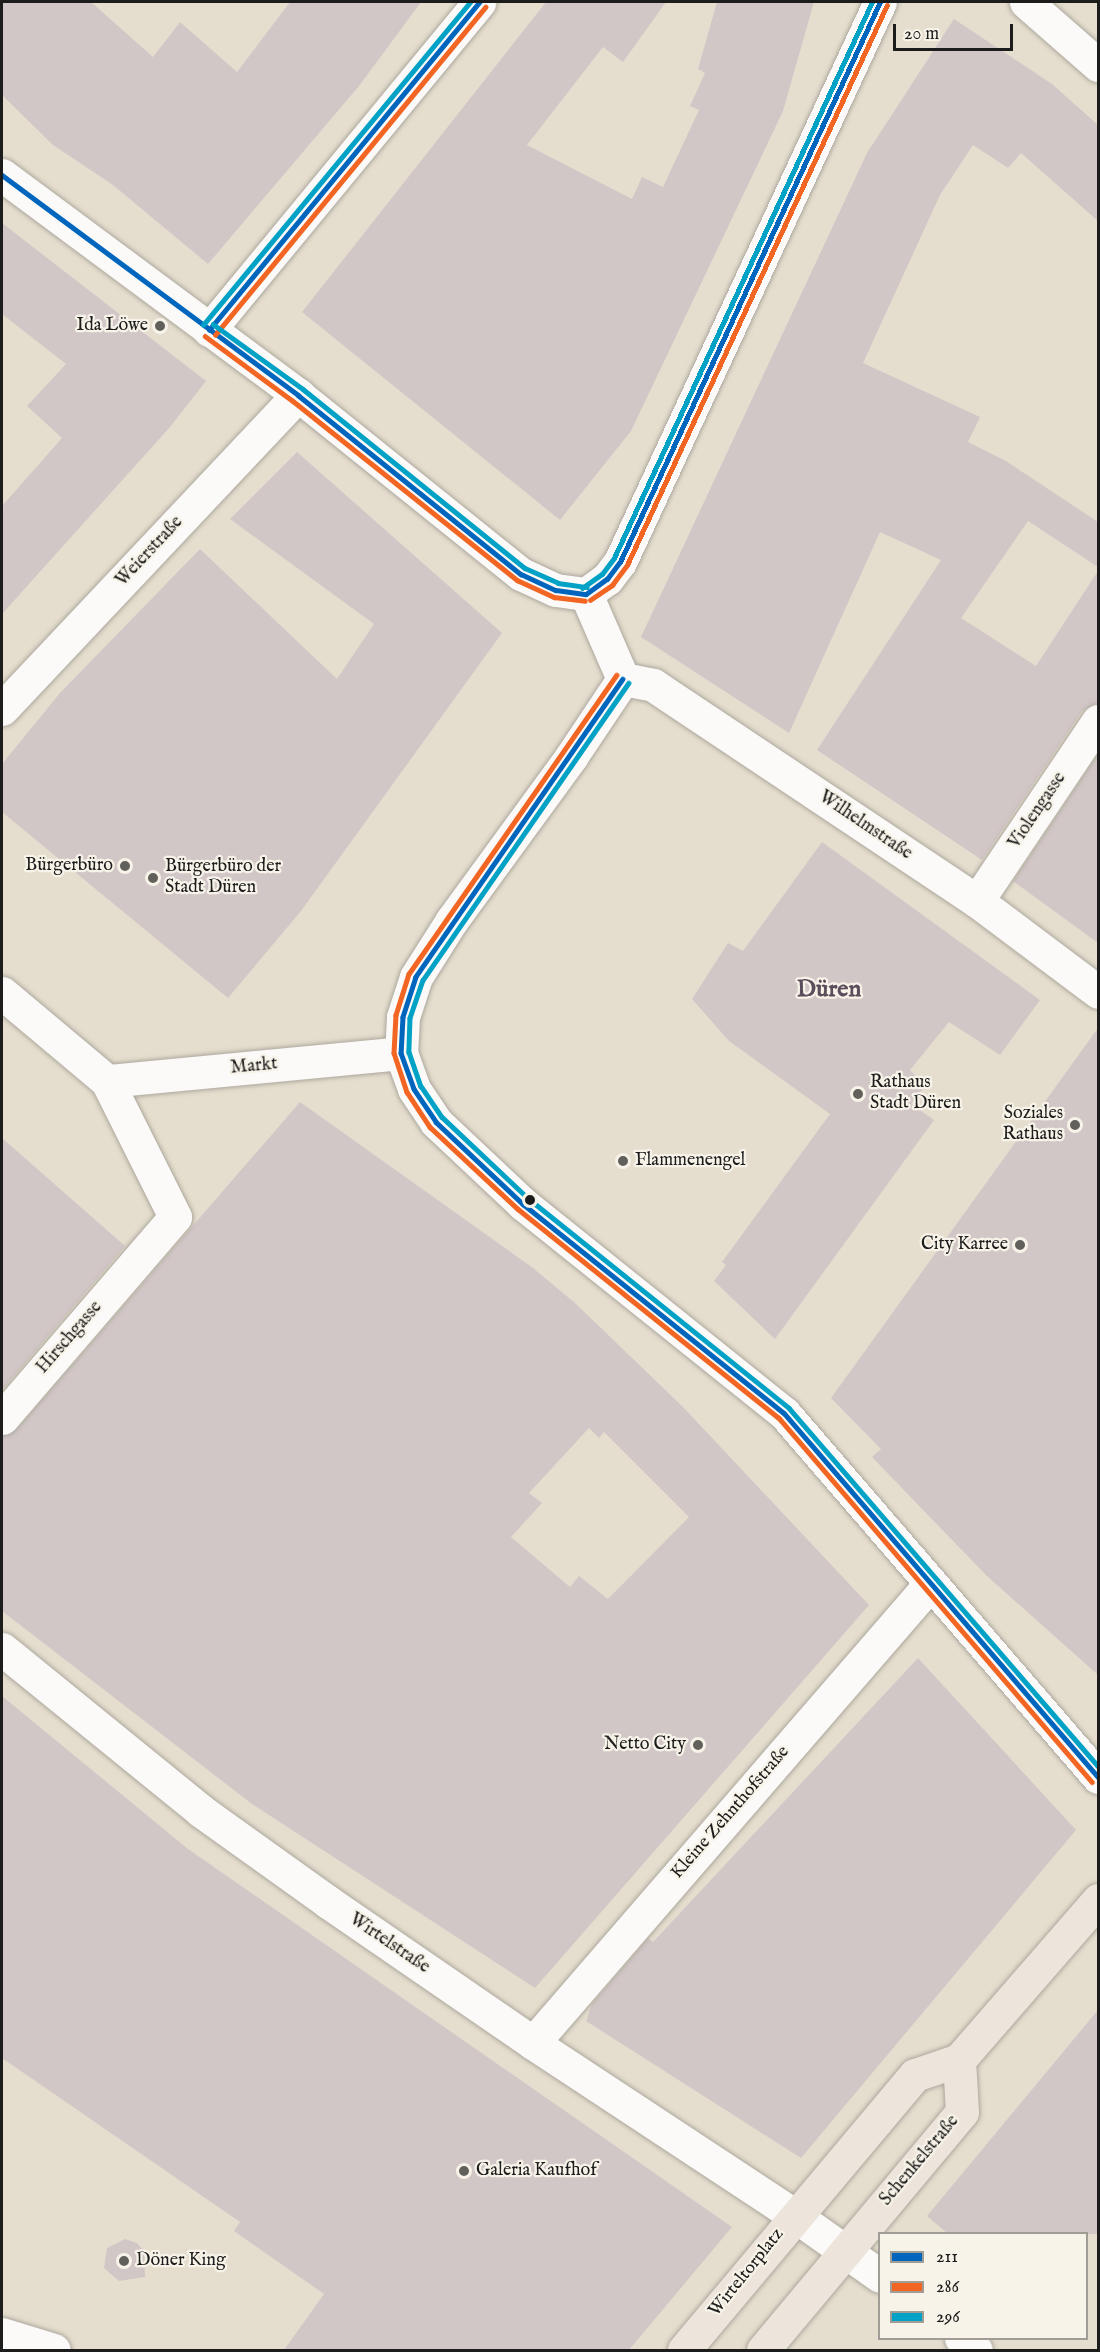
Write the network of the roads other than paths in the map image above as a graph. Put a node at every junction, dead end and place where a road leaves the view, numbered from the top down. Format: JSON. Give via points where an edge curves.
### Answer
{"nodes":[{"id":1,"x":479,"y":2,"type":"edge"},
{"id":2,"x":880,"y":2,"type":"edge"},
{"id":3,"x":1026,"y":2,"type":"edge"},
{"id":4,"x":1094,"y":50,"type":"edge"},
{"id":5,"x":2,"y":175,"type":"edge"},
{"id":6,"x":208,"y":330,"type":"junction"},
{"id":7,"x":298,"y":395,"type":"junction"},
{"id":8,"x":586,"y":594,"type":"junction"},
{"id":9,"x":623,"y":679,"type":"junction"},
{"id":10,"x":2,"y":709,"type":"edge"},
{"id":11,"x":1098,"y":721,"type":"edge"},
{"id":12,"x":977,"y":901,"type":"junction"},
{"id":13,"x":1098,"y":992,"type":"edge"},
{"id":14,"x":4,"y":1001,"type":"edge"},
{"id":15,"x":401,"y":1053,"type":"junction"},
{"id":16,"x":107,"y":1081,"type":"junction"},
{"id":17,"x":2,"y":1418,"type":"edge"},
{"id":18,"x":930,"y":1584,"type":"junction"},
{"id":19,"x":2,"y":1649,"type":"edge"},
{"id":20,"x":1098,"y":1777,"type":"edge"},
{"id":21,"x":1098,"y":1900,"type":"edge"},
{"id":22,"x":533,"y":2043,"type":"junction"},
{"id":23,"x":959,"y":2060,"type":"junction"},
{"id":24,"x":794,"y":2215,"type":"junction"},
{"id":25,"x":845,"y":2250,"type":"junction"},
{"id":26,"x":878,"y":2275,"type":"edge"},
{"id":27,"x":2,"y":2334,"type":"edge"},
{"id":28,"x":964,"y":2340,"type":"edge"},
{"id":29,"x":54,"y":2350,"type":"edge"},
{"id":30,"x":684,"y":2350,"type":"edge"},
{"id":31,"x":763,"y":2350,"type":"edge"},
{"id":32,"x":976,"y":2350,"type":"edge"}],
"edges":[{"from":1,"to":6,"type":"street"},
{"from":2,"to":8,"type":"street","via":[[620,562],[607,579]]},
{"from":3,"to":4,"type":"street"},
{"from":5,"to":6,"type":"street"},
{"from":6,"to":7,"type":"street"},
{"from":7,"to":8,"type":"street","via":[[521,574],[556,590]]},
{"from":7,"to":10,"type":"street","name":"Weierstraße"},
{"from":8,"to":9,"type":"street"},
{"from":9,"to":12,"type":"street","name":"Wilhelmstraße","via":[[653,685]]},
{"from":9,"to":15,"type":"street","via":[[416,977],[403,1017]]},
{"from":11,"to":12,"type":"street","name":"Violengasse"},
{"from":12,"to":13,"type":"street","name":"Wilhelmstraße"},
{"from":14,"to":16,"type":"street"},
{"from":15,"to":16,"type":"street","name":"Markt"},
{"from":15,"to":18,"type":"street","via":[[414,1089],[436,1122],[523,1204],[784,1413]]},
{"from":16,"to":17,"type":"street","name":"Hirschgasse","via":[[175,1216]]},
{"from":18,"to":20,"type":"street"},
{"from":18,"to":22,"type":"street","name":"Kleine Zehnthofstraße"},
{"from":19,"to":22,"type":"street","name":"Wirtelstraße","via":[[201,1811]]},
{"from":21,"to":23,"type":"main road"},
{"from":22,"to":24,"type":"street","name":"Wirtelstraße"},
{"from":23,"to":24,"type":"main road","via":[[915,2075]]},
{"from":23,"to":25,"type":"main road","name":"Schenkelstraße","via":[[962,2112]]},
{"from":24,"to":25,"type":"street","name":"Wirteltorplatz"},
{"from":24,"to":30,"type":"main road","name":"Wirteltorplatz"},
{"from":25,"to":26,"type":"street","name":"Wirteltorplatz"},
{"from":25,"to":31,"type":"main road"},
{"from":27,"to":29,"type":"street"},
{"from":28,"to":32,"type":"street"}]}
